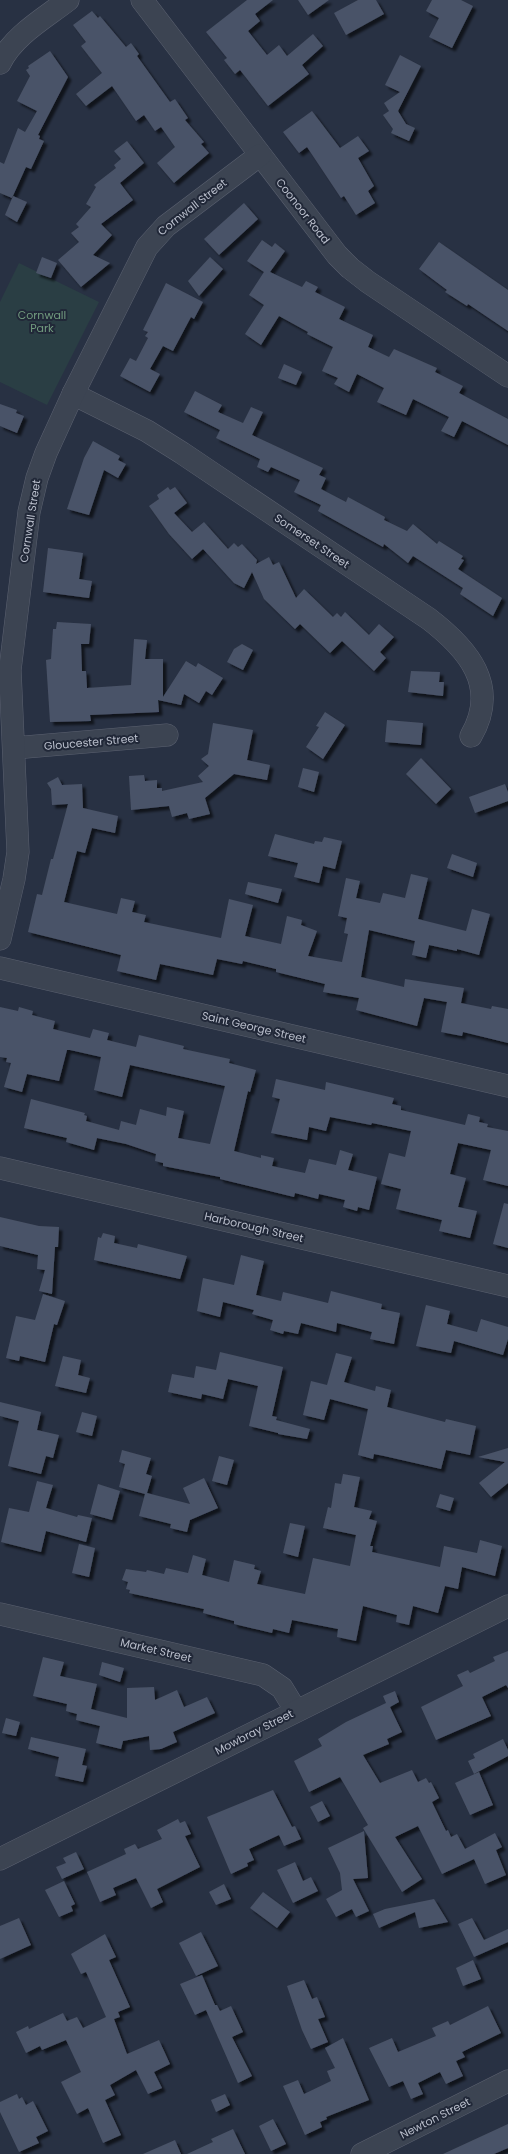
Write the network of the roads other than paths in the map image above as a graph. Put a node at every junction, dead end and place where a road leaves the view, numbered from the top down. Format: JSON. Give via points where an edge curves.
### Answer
{"nodes":[{"id":1,"x":68,"y":0,"type":"edge"},
{"id":2,"x":142,"y":0,"type":"edge"},
{"id":3,"x":0,"y":63,"type":"edge"},
{"id":4,"x":260,"y":155,"type":"junction"},
{"id":5,"x":508,"y":376,"type":"edge"},
{"id":6,"x":73,"y":394,"type":"junction"},
{"id":7,"x":167,"y":735,"type":"dead end"},
{"id":8,"x":471,"y":736,"type":"dead end"},
{"id":9,"x":14,"y":748,"type":"junction"},
{"id":10,"x":0,"y":939,"type":"edge"},
{"id":11,"x":0,"y":968,"type":"edge"},
{"id":12,"x":508,"y":1086,"type":"edge"},
{"id":13,"x":0,"y":1168,"type":"edge"},
{"id":14,"x":508,"y":1286,"type":"edge"},
{"id":15,"x":508,"y":1606,"type":"edge"},
{"id":16,"x":0,"y":1614,"type":"edge"},
{"id":17,"x":296,"y":1711,"type":"junction"},
{"id":18,"x":0,"y":1859,"type":"edge"},
{"id":19,"x":508,"y":2081,"type":"edge"},
{"id":20,"x":362,"y":2154,"type":"edge"}],
"edges":[{"from":1,"to":3,"type":"street","via":[[22,35]]},
{"from":2,"to":4,"type":"street","name":"Coonoor Road"},
{"from":4,"to":5,"type":"street","name":"Coonoor Road","via":[[318,232],[350,268]]},
{"from":4,"to":6,"type":"street","name":"Cornwall Street","via":[[154,237]]},
{"from":6,"to":8,"type":"street","name":"Somerset Street","via":[[147,431],[429,619],[449,635],[469,659],[481,687],[483,709],[479,723]]},
{"from":6,"to":9,"type":"street","name":"Cornwall Street","via":[[46,453],[29,512],[10,670]]},
{"from":7,"to":9,"type":"street","name":"Gloucester Street"},
{"from":9,"to":10,"type":"street","name":"Cornwall Street","via":[[18,852]]},
{"from":11,"to":12,"type":"street","name":"Saint George Street"},
{"from":13,"to":14,"type":"street","name":"Harborough Street"},
{"from":15,"to":17,"type":"street","name":"Mowbray Street"},
{"from":16,"to":17,"type":"street","name":"Market Street","via":[[263,1675],[282,1688]]},
{"from":17,"to":18,"type":"street","name":"Mowbray Street"},
{"from":19,"to":20,"type":"street","name":"Newton Street"}]}
